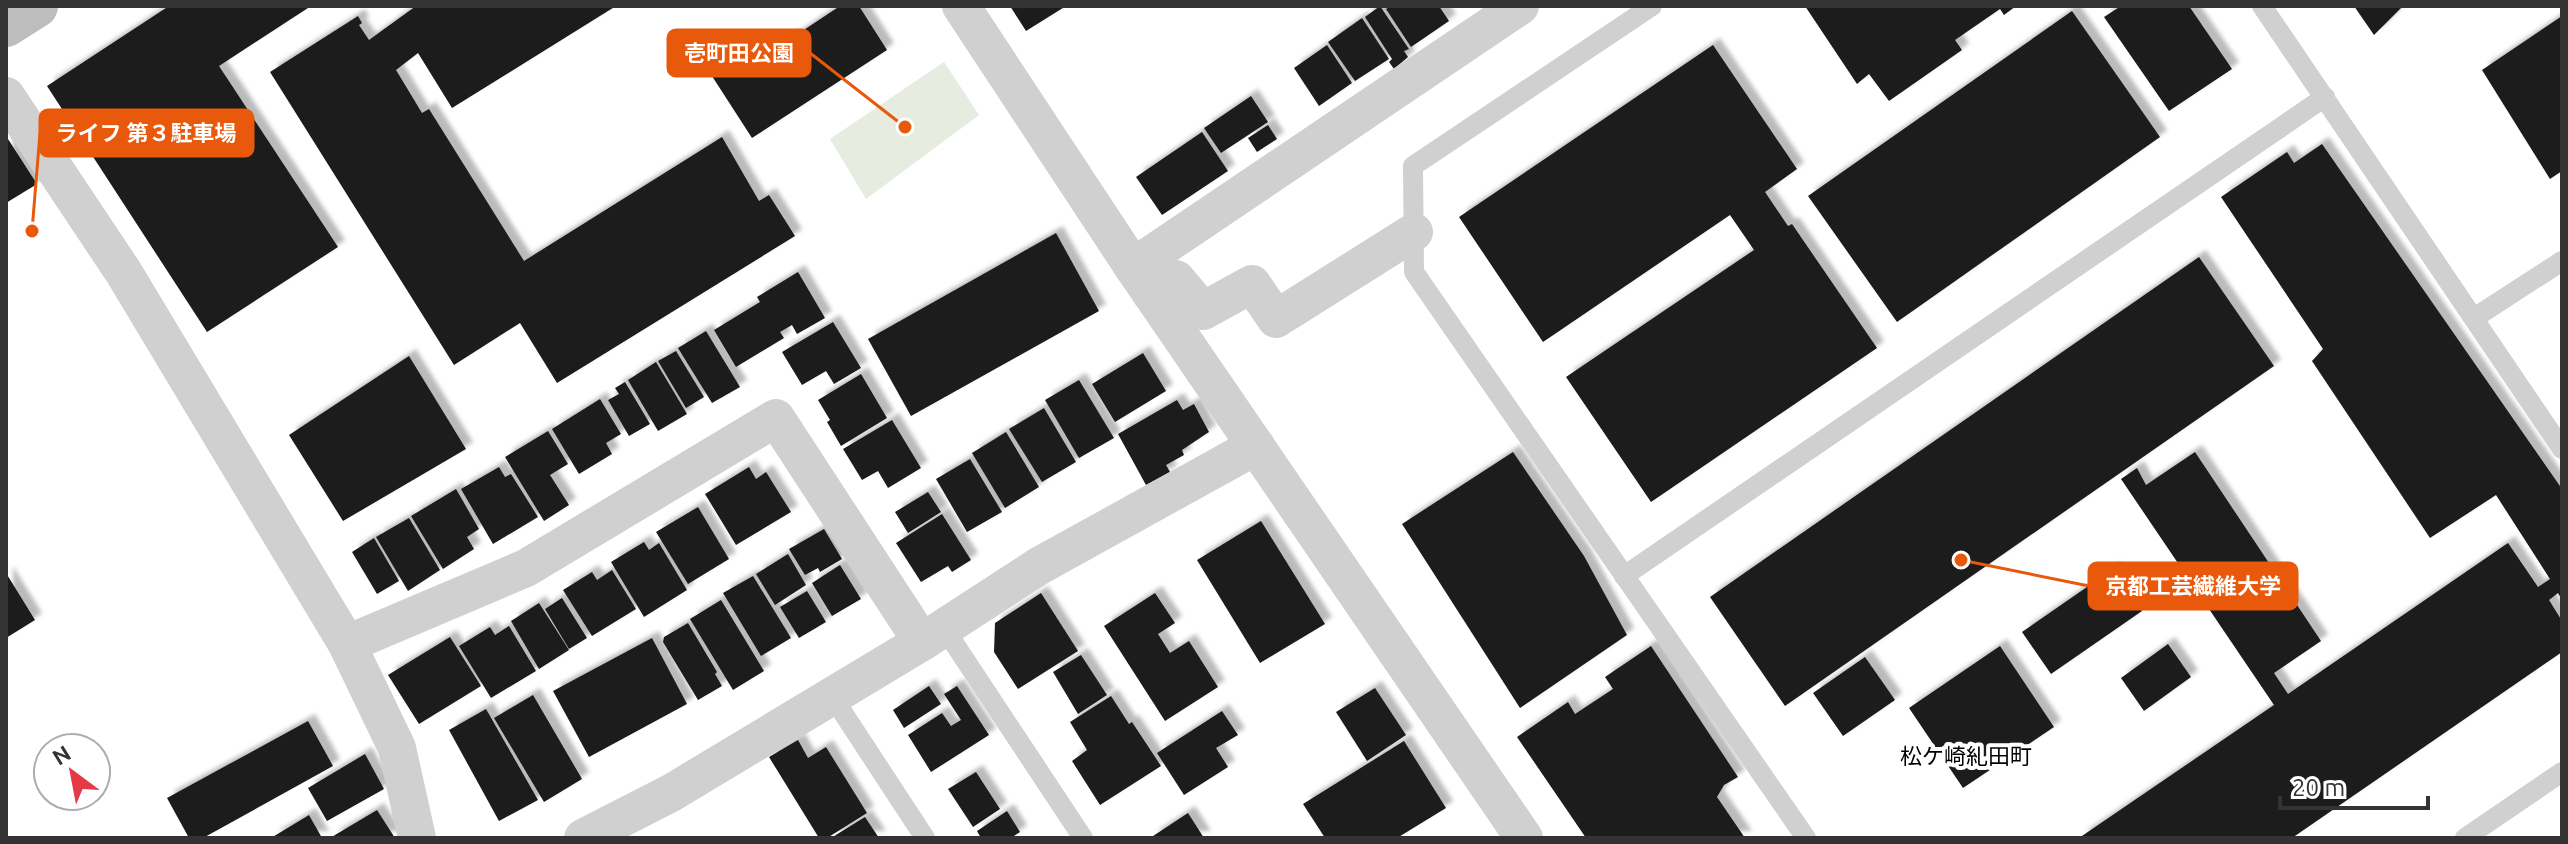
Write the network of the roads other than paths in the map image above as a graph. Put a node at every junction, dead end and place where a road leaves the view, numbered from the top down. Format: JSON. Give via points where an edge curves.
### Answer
{"nodes":[{"id":1,"x":36,"y":6,"type":"edge"},
{"id":2,"x":961,"y":6,"type":"edge"},
{"id":3,"x":1520,"y":6,"type":"edge"},
{"id":4,"x":1652,"y":6,"type":"edge"},
{"id":5,"x":2262,"y":6,"type":"edge"},
{"id":6,"x":6,"y":25,"type":"edge"},
{"id":7,"x":6,"y":96,"type":"edge"},
{"id":8,"x":2325,"y":97,"type":"junction"},
{"id":9,"x":1414,"y":232,"type":"junction"},
{"id":10,"x":2562,"y":261,"type":"edge"},
{"id":11,"x":1142,"y":279,"type":"junction"},
{"id":12,"x":2474,"y":318,"type":"junction"},
{"id":13,"x":1256,"y":446,"type":"junction"},
{"id":14,"x":2562,"y":449,"type":"edge"},
{"id":15,"x":1624,"y":576,"type":"junction"},
{"id":16,"x":933,"y":635,"type":"junction"},
{"id":17,"x":347,"y":644,"type":"junction"},
{"id":18,"x":832,"y":696,"type":"junction"},
{"id":19,"x":2562,"y":772,"type":"edge"},
{"id":20,"x":417,"y":838,"type":"edge"},
{"id":21,"x":583,"y":838,"type":"edge"},
{"id":22,"x":925,"y":838,"type":"edge"},
{"id":23,"x":1083,"y":838,"type":"edge"},
{"id":24,"x":1524,"y":838,"type":"edge"},
{"id":25,"x":1806,"y":838,"type":"edge"},
{"id":26,"x":2465,"y":838,"type":"edge"}],
"edges":[{"from":1,"to":6,"type":"street"},
{"from":2,"to":11,"type":"street"},
{"from":3,"to":11,"type":"street"},
{"from":4,"to":9,"type":"lane","via":[[1413,166]]},
{"from":5,"to":8,"type":"lane"},
{"from":7,"to":17,"type":"street","via":[[124,273]]},
{"from":8,"to":12,"type":"lane"},
{"from":8,"to":15,"type":"lane"},
{"from":9,"to":11,"type":"street","via":[[1276,319],[1252,284],[1203,311],[1176,279]]},
{"from":9,"to":15,"type":"lane","via":[[1414,272]]},
{"from":10,"to":12,"type":"lane"},
{"from":11,"to":13,"type":"street"},
{"from":12,"to":14,"type":"lane"},
{"from":13,"to":16,"type":"street","via":[[1039,566]]},
{"from":13,"to":24,"type":"street"},
{"from":15,"to":25,"type":"lane"},
{"from":16,"to":17,"type":"street","via":[[776,418],[526,568]]},
{"from":16,"to":18,"type":"street"},
{"from":16,"to":23,"type":"lane"},
{"from":17,"to":20,"type":"street","via":[[397,748]]},
{"from":18,"to":21,"type":"street","via":[[671,793]]},
{"from":18,"to":22,"type":"lane"},
{"from":19,"to":26,"type":"lane"}]}
